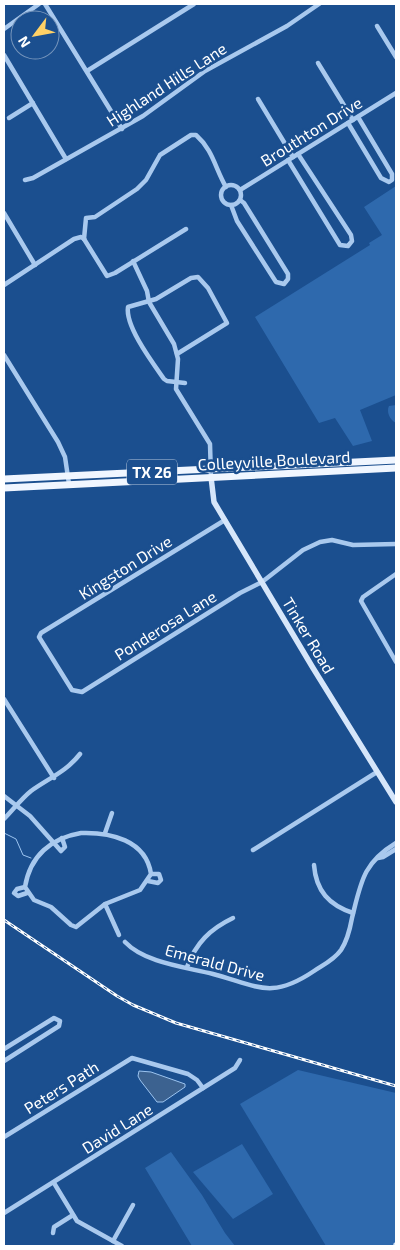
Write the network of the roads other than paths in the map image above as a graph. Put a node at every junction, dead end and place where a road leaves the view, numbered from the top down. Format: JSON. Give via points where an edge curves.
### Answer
{"nodes":[{"id":1,"x":39,"y":4,"type":"edge"},
{"id":2,"x":45,"y":4,"type":"edge"},
{"id":3,"x":194,"y":4,"type":"edge"},
{"id":4,"x":319,"y":4,"type":"edge"},
{"id":5,"x":377,"y":26,"type":"dead end"},
{"id":6,"x":4,"y":29,"type":"edge"},
{"id":7,"x":4,"y":54,"type":"edge"},
{"id":8,"x":396,"y":57,"type":"edge"},
{"id":9,"x":318,"y":63,"type":"dead end"},
{"id":10,"x":87,"y":71,"type":"junction"},
{"id":11,"x":396,"y":93,"type":"edge"},
{"id":12,"x":258,"y":99,"type":"dead end"},
{"id":13,"x":33,"y":103,"type":"junction"},
{"id":14,"x":358,"y":117,"type":"junction"},
{"id":15,"x":9,"y":118,"type":"dead end"},
{"id":16,"x":350,"y":121,"type":"junction"},
{"id":17,"x":122,"y":129,"type":"junction"},
{"id":18,"x":296,"y":155,"type":"junction"},
{"id":19,"x":66,"y":159,"type":"junction"},
{"id":20,"x":288,"y":160,"type":"junction"},
{"id":21,"x":24,"y":180,"type":"dead end"},
{"id":22,"x":226,"y":187,"type":"junction"},
{"id":23,"x":240,"y":190,"type":"junction"},
{"id":24,"x":240,"y":200,"type":"junction"},
{"id":25,"x":231,"y":205,"type":"junction"},
{"id":26,"x":4,"y":213,"type":"edge"},
{"id":27,"x":186,"y":229,"type":"dead end"},
{"id":28,"x":84,"y":239,"type":"junction"},
{"id":29,"x":133,"y":262,"type":"junction"},
{"id":30,"x":35,"y":265,"type":"junction"},
{"id":31,"x":4,"y":285,"type":"edge"},
{"id":32,"x":148,"y":302,"type":"junction"},
{"id":33,"x":177,"y":354,"type":"junction"},
{"id":34,"x":4,"y":355,"type":"edge"},
{"id":35,"x":177,"y":381,"type":"junction"},
{"id":36,"x":185,"y":383,"type":"dead end"},
{"id":37,"x":396,"y":460,"type":"edge"},
{"id":38,"x":318,"y":463,"type":"junction"},
{"id":39,"x":211,"y":468,"type":"junction"},
{"id":40,"x":396,"y":468,"type":"edge"},
{"id":41,"x":320,"y":472,"type":"junction"},
{"id":42,"x":211,"y":477,"type":"junction"},
{"id":43,"x":4,"y":479,"type":"edge"},
{"id":44,"x":69,"y":480,"type":"junction"},
{"id":45,"x":4,"y":488,"type":"edge"},
{"id":46,"x":225,"y":520,"type":"junction"},
{"id":47,"x":396,"y":544,"type":"edge"},
{"id":48,"x":396,"y":574,"type":"edge"},
{"id":49,"x":262,"y":582,"type":"junction"},
{"id":50,"x":396,"y":662,"type":"edge"},
{"id":51,"x":82,"y":692,"type":"joint"},
{"id":52,"x":4,"y":699,"type":"edge"},
{"id":53,"x":80,"y":754,"type":"dead end"},
{"id":54,"x":377,"y":772,"type":"junction"},
{"id":55,"x":54,"y":778,"type":"junction"},
{"id":56,"x":4,"y":796,"type":"edge"},
{"id":57,"x":396,"y":802,"type":"edge"},
{"id":58,"x":16,"y":806,"type":"junction"},
{"id":59,"x":112,"y":813,"type":"dead end"},
{"id":60,"x":4,"y":819,"type":"edge"},
{"id":61,"x":104,"y":833,"type":"junction"},
{"id":62,"x":62,"y":838,"type":"junction"},
{"id":63,"x":51,"y":842,"type":"junction"},
{"id":64,"x":396,"y":843,"type":"edge"},
{"id":65,"x":396,"y":849,"type":"edge"},
{"id":66,"x":253,"y":850,"type":"dead end"},
{"id":67,"x":378,"y":858,"type":"junction"},
{"id":68,"x":314,"y":865,"type":"dead end"},
{"id":69,"x":151,"y":874,"type":"junction"},
{"id":70,"x":148,"y":881,"type":"junction"},
{"id":71,"x":105,"y":904,"type":"junction"},
{"id":72,"x":353,"y":914,"type":"junction"},
{"id":73,"x":234,"y":918,"type":"dead end"},
{"id":74,"x":119,"y":935,"type":"dead end"},
{"id":75,"x":125,"y":942,"type":"dead end"},
{"id":76,"x":187,"y":967,"type":"junction"},
{"id":77,"x":6,"y":1048,"type":"edge"},
{"id":78,"x":13,"y":1055,"type":"junction"},
{"id":79,"x":240,"y":1060,"type":"dead end"},
{"id":80,"x":4,"y":1061,"type":"edge"},
{"id":81,"x":203,"y":1088,"type":"junction"},
{"id":82,"x":4,"y":1137,"type":"edge"},
{"id":83,"x":54,"y":1183,"type":"junction"},
{"id":84,"x":133,"y":1205,"type":"dead end"},
{"id":85,"x":4,"y":1213,"type":"edge"},
{"id":86,"x":73,"y":1215,"type":"junction"},
{"id":87,"x":53,"y":1233,"type":"dead end"},
{"id":88,"x":113,"y":1241,"type":"junction"},
{"id":89,"x":122,"y":1246,"type":"edge"}],
"edges":[{"from":1,"to":6,"type":"street"},
{"from":2,"to":10,"type":"street"},
{"from":3,"to":10,"type":"street"},
{"from":4,"to":17,"type":"street","name":"Highland Hills Lane","via":[[287,26],[205,71]]},
{"from":5,"to":8,"type":"street"},
{"from":7,"to":13,"type":"street"},
{"from":9,"to":16,"type":"street"},
{"from":10,"to":17,"type":"street"},
{"from":11,"to":14,"type":"street","name":"Brouthton Drive"},
{"from":12,"to":18,"type":"street"},
{"from":13,"to":15,"type":"street"},
{"from":13,"to":19,"type":"street"},
{"from":14,"to":16,"type":"street","name":"Brouthton Drive"},
{"from":14,"to":16,"type":"street","via":[[392,174],[389,182],[381,178]]},
{"from":16,"to":18,"type":"street","name":"Brouthton Drive"},
{"from":17,"to":19,"type":"street","name":"Highland Hills Lane"},
{"from":18,"to":20,"type":"street","name":"Brouthton Drive"},
{"from":18,"to":20,"type":"street","via":[[351,235],[348,246],[340,244]]},
{"from":19,"to":21,"type":"street","name":"Highland Hills Lane"},
{"from":20,"to":23,"type":"street","name":"Brouthton Drive"},
{"from":22,"to":23,"type":"street","via":[[234,186]]},
{"from":22,"to":25,"type":"street","via":[[222,198]]},
{"from":22,"to":28,"type":"street","via":[[210,150],[196,135],[191,135],[160,154],[146,180],[137,189],[95,216],[86,218]]},
{"from":23,"to":24,"type":"street"},
{"from":24,"to":25,"type":"street"},
{"from":24,"to":25,"type":"street","via":[[288,274],[284,284],[276,282],[237,221]]},
{"from":26,"to":30,"type":"street"},
{"from":27,"to":29,"type":"street"},
{"from":28,"to":29,"type":"street","via":[[106,276]]},
{"from":28,"to":30,"type":"street","via":[[74,239]]},
{"from":29,"to":32,"type":"street","via":[[147,291]]},
{"from":30,"to":31,"type":"street"},
{"from":32,"to":33,"type":"street"},
{"from":32,"to":33,"type":"street","via":[[191,278],[198,278],[208,288],[225,318],[222,328]]},
{"from":32,"to":35,"type":"street","via":[[128,307],[127,315],[144,350],[164,378]]},
{"from":33,"to":35,"type":"street"},
{"from":34,"to":44,"type":"street","via":[[58,442],[65,457]]},
{"from":35,"to":36,"type":"street"},
{"from":35,"to":39,"type":"street","via":[[176,389],[210,444]]},
{"from":37,"to":38,"type":"main road","name":"Colleyville Boulevard","number":"TX 26"},
{"from":38,"to":39,"type":"main road","name":"Colleyville Boulevard","number":"TX 26"},
{"from":38,"to":41,"type":"main road"},
{"from":39,"to":42,"type":"street"},
{"from":39,"to":44,"type":"main road","name":"Colleyville Boulevard","number":"TX 26"},
{"from":40,"to":41,"type":"main road","name":"Colleyville Boulevard","number":"TX 26"},
{"from":41,"to":42,"type":"main road","name":"Colleyville Boulevard","number":"TX 26"},
{"from":42,"to":44,"type":"main road","name":"Colleyville Boulevard","number":"TX 26"},
{"from":42,"to":46,"type":"main road","name":"Tinker Road","via":[[214,502]]},
{"from":43,"to":44,"type":"main road","name":"Colleyville Boulevard","number":"TX 26"},
{"from":44,"to":45,"type":"main road","name":"Colleyville Boulevard","number":"TX 26"},
{"from":46,"to":49,"type":"main road","name":"Tinker Road"},
{"from":46,"to":51,"type":"street","name":"Kingston Drive","via":[[42,633],[39,637],[72,690]]},
{"from":47,"to":49,"type":"street","name":"Ponderosa Lane","via":[[320,542]]},
{"from":48,"to":50,"type":"street","via":[[361,601]]},
{"from":49,"to":51,"type":"street","name":"Ponderosa Lane"},
{"from":49,"to":54,"type":"main road","name":"Tinker Road"},
{"from":52,"to":55,"type":"street"},
{"from":53,"to":55,"type":"street","via":[[71,766]]},
{"from":54,"to":57,"type":"main road","name":"Tinker Road"},
{"from":54,"to":66,"type":"street"},
{"from":55,"to":58,"type":"street","via":[[28,793]]},
{"from":56,"to":58,"type":"street"},
{"from":58,"to":60,"type":"street"},
{"from":58,"to":63,"type":"street","via":[[30,816]]},
{"from":59,"to":61,"type":"street"},
{"from":61,"to":62,"type":"street","via":[[81,833]]},
{"from":61,"to":69,"type":"street","via":[[133,845],[145,856]]},
{"from":62,"to":63,"type":"street"},
{"from":62,"to":63,"type":"street","via":[[65,845],[62,851]]},
{"from":63,"to":71,"type":"street","via":[[38,855],[26,890],[34,900],[57,911],[74,926]]},
{"from":64,"to":67,"type":"street","name":"Emerald Drive","via":[[381,852]]},
{"from":65,"to":67,"type":"street","name":"Emerald Drive"},
{"from":67,"to":72,"type":"street","name":"Emerald Drive","via":[[367,868]]},
{"from":68,"to":72,"type":"street","via":[[324,896]]},
{"from":69,"to":70,"type":"street"},
{"from":69,"to":70,"type":"street","via":[[159,874],[161,880],[158,883]]},
{"from":70,"to":71,"type":"street","via":[[140,890]]},
{"from":71,"to":74,"type":"street"},
{"from":72,"to":76,"type":"street","name":"Emerald Drive","via":[[348,935],[339,952],[306,977],[279,989]]},
{"from":73,"to":76,"type":"street","via":[[204,937]]},
{"from":75,"to":76,"type":"street","name":"Emerald Drive","via":[[141,955]]},
{"from":77,"to":78,"type":"street"},
{"from":77,"to":78,"type":"street","via":[[54,1018],[59,1019],[59,1026]]},
{"from":78,"to":80,"type":"street"},
{"from":79,"to":81,"type":"street","name":"David Lane","via":[[235,1068]]},
{"from":81,"to":82,"type":"street","name":"Peters Path","via":[[188,1074],[132,1058]]},
{"from":81,"to":83,"type":"street","name":"David Lane"},
{"from":83,"to":85,"type":"street","name":"David Lane"},
{"from":83,"to":86,"type":"street"},
{"from":84,"to":88,"type":"street"},
{"from":86,"to":87,"type":"street","via":[[54,1227]]},
{"from":86,"to":88,"type":"street","via":[[77,1221]]},
{"from":88,"to":89,"type":"street"}]}
